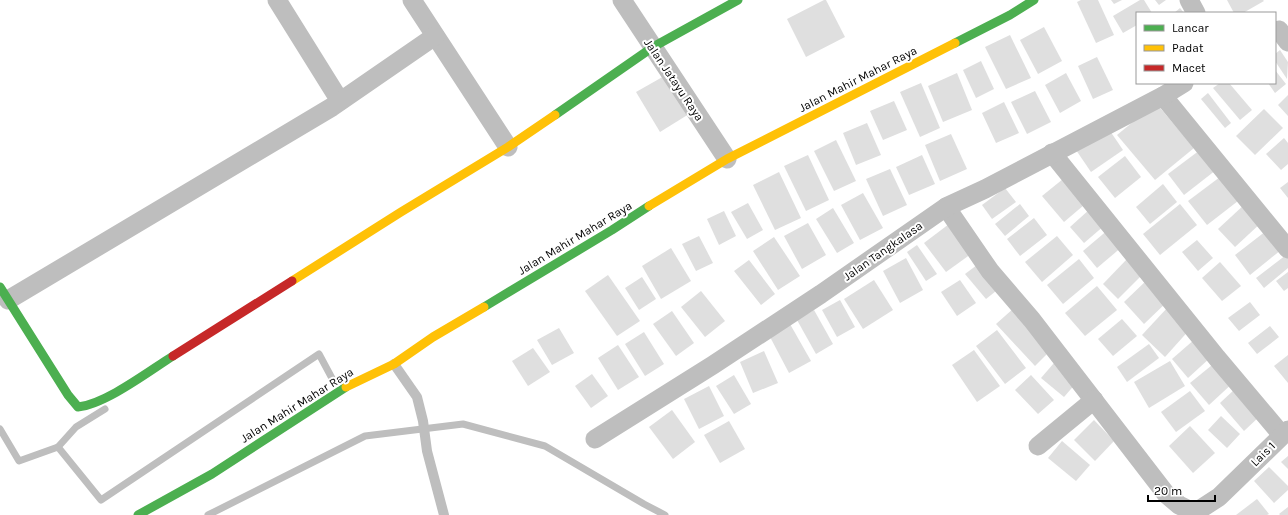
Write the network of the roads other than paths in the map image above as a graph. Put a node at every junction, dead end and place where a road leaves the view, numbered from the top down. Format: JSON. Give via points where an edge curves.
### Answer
{"nodes":[{"id":1,"x":277,"y":0,"type":"edge"},
{"id":2,"x":412,"y":0,"type":"edge"},
{"id":3,"x":622,"y":0,"type":"edge"},
{"id":4,"x":738,"y":0,"type":"edge"},
{"id":5,"x":1034,"y":0,"type":"edge"},
{"id":6,"x":1189,"y":0,"type":"edge"},
{"id":7,"x":1195,"y":12,"type":"edge"},
{"id":8,"x":434,"y":36,"type":"junction"},
{"id":9,"x":653,"y":47,"type":"junction"},
{"id":10,"x":1182,"y":84,"type":"edge"},
{"id":11,"x":1163,"y":96,"type":"junction"},
{"id":12,"x":340,"y":100,"type":"junction"},
{"id":13,"x":508,"y":147,"type":"junction"},
{"id":14,"x":1052,"y":153,"type":"junction"},
{"id":15,"x":727,"y":159,"type":"junction"},
{"id":16,"x":946,"y":207,"type":"junction"},
{"id":17,"x":1288,"y":249,"type":"edge"},
{"id":18,"x":4,"y":293,"type":"edge"},
{"id":19,"x":394,"y":364,"type":"junction"},
{"id":20,"x":1094,"y":400,"type":"junction"},
{"id":21,"x":1285,"y":432,"type":"edge"},
{"id":22,"x":595,"y":440,"type":"dead end"},
{"id":23,"x":1038,"y":446,"type":"dead end"},
{"id":24,"x":138,"y":515,"type":"edge"},
{"id":25,"x":444,"y":515,"type":"edge"}],
"edges":[{"from":1,"to":12,"type":"street"},
{"from":2,"to":8,"type":"street"},
{"from":3,"to":9,"type":"street","name":"Jalan Jatayu Raya"},
{"from":4,"to":9,"type":"street"},
{"from":5,"to":15,"type":"street","name":"Jalan Mahir Mahar Raya"},
{"from":6,"to":7,"type":"street"},
{"from":8,"to":12,"type":"street"},
{"from":8,"to":13,"type":"street"},
{"from":9,"to":13,"type":"street"},
{"from":9,"to":15,"type":"street","name":"Jalan Jatayu Raya"},
{"from":10,"to":11,"type":"street","name":"Jalan Tangkalasa"},
{"from":11,"to":14,"type":"street","name":"Jalan Tangkalasa"},
{"from":11,"to":17,"type":"street"},
{"from":12,"to":18,"type":"street"},
{"from":13,"to":18,"type":"street","via":[[113,394],[88,406],[81,407],[75,404]]},
{"from":14,"to":16,"type":"street","name":"Jalan Tangkalasa","via":[[986,189]]},
{"from":14,"to":21,"type":"street","via":[[1212,352]]},
{"from":15,"to":19,"type":"street","name":"Jalan Mahir Mahar Raya","via":[[434,337]]},
{"from":16,"to":20,"type":"street","via":[[990,271]]},
{"from":16,"to":22,"type":"street","name":"Jalan Tangkalasa","via":[[815,298]]},
{"from":19,"to":24,"type":"street","name":"Jalan Mahir Mahar Raya","via":[[350,384],[212,474]]},
{"from":19,"to":25,"type":"lane","via":[[416,397]]},
{"from":20,"to":21,"type":"street","name":"Lais 1","via":[[1166,494],[1189,510],[1199,510],[1219,497]]},
{"from":20,"to":23,"type":"street"}]}
